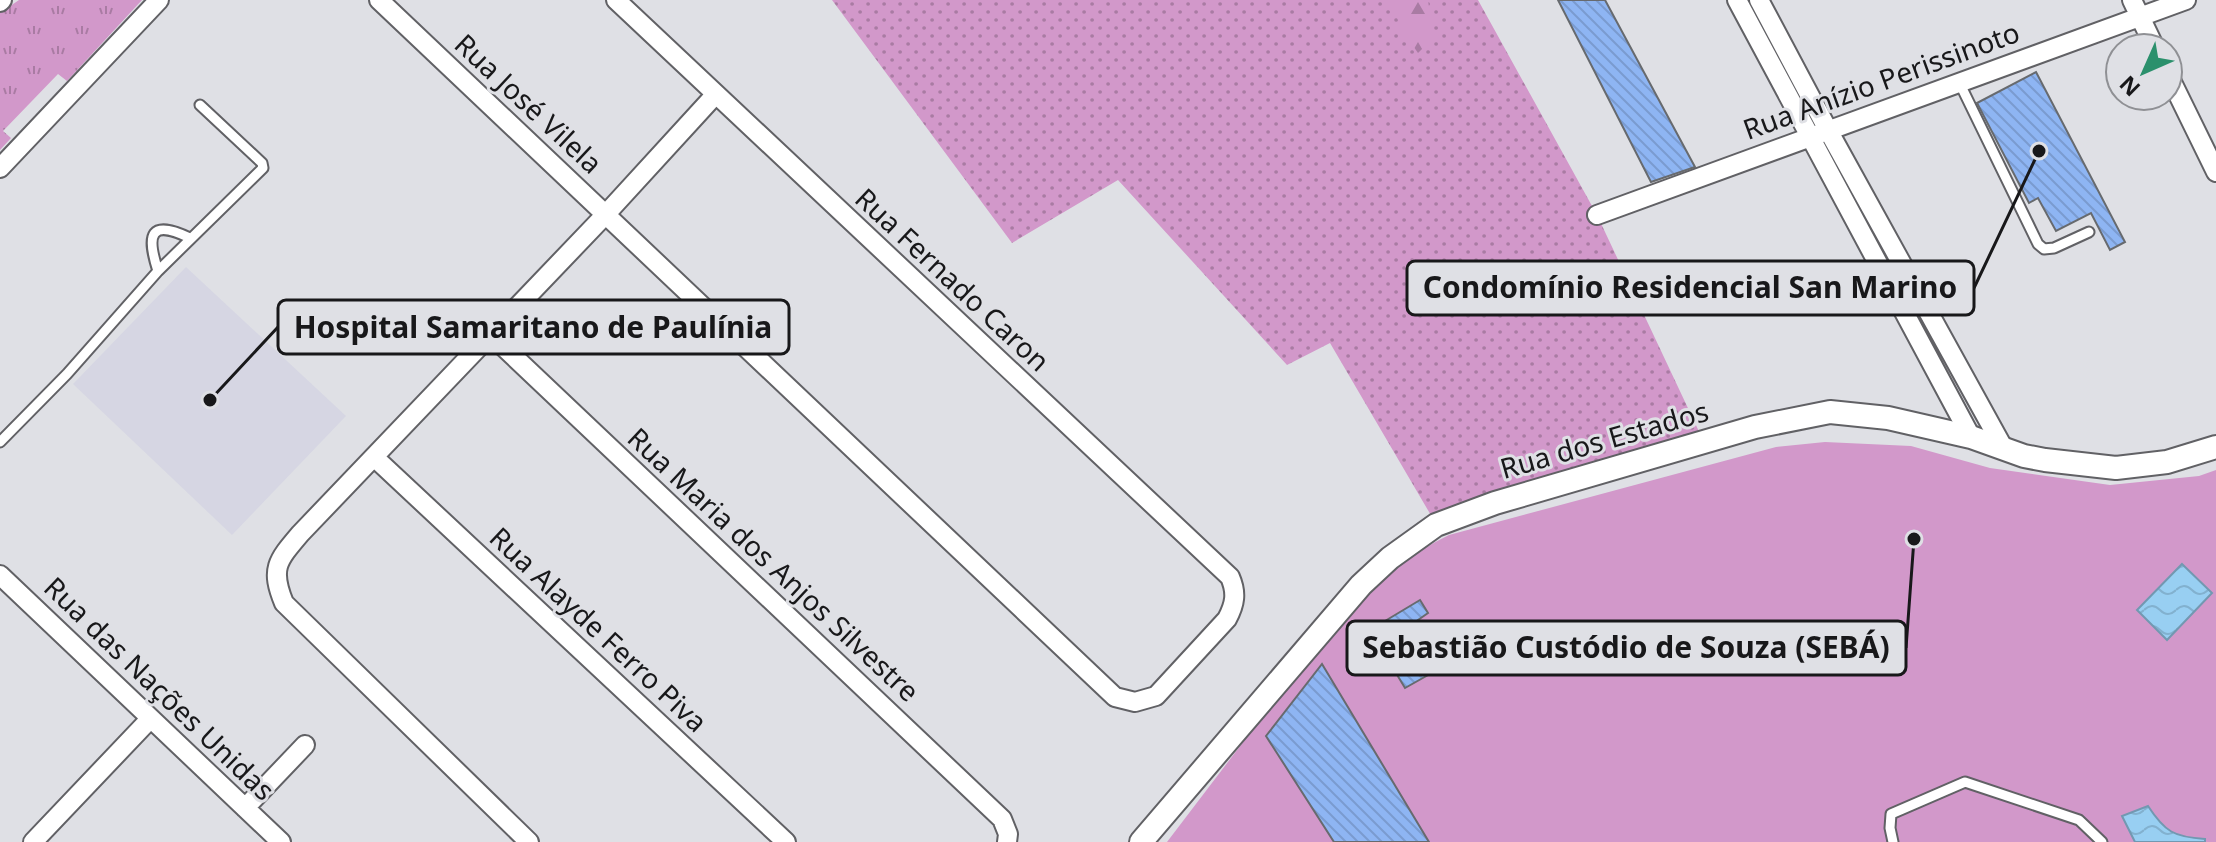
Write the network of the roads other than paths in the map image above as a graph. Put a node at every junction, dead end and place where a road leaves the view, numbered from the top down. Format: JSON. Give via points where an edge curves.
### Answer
{"nodes":[{"id":1,"x":159,"y":0,"type":"edge"},
{"id":2,"x":379,"y":0,"type":"edge"},
{"id":3,"x":616,"y":0,"type":"edge"},
{"id":4,"x":1737,"y":0,"type":"edge"},
{"id":5,"x":1759,"y":0,"type":"edge"},
{"id":6,"x":2186,"y":0,"type":"edge"},
{"id":7,"x":2136,"y":8,"type":"edge"},
{"id":8,"x":2147,"y":32,"type":"edge"},
{"id":9,"x":1959,"y":82,"type":"junction"},
{"id":10,"x":715,"y":95,"type":"junction"},
{"id":11,"x":200,"y":105,"type":"dead end"},
{"id":12,"x":2184,"y":107,"type":"edge"},
{"id":13,"x":1828,"y":130,"type":"junction"},
{"id":14,"x":1810,"y":137,"type":"junction"},
{"id":15,"x":0,"y":168,"type":"edge"},
{"id":16,"x":2216,"y":172,"type":"edge"},
{"id":17,"x":606,"y":214,"type":"junction"},
{"id":18,"x":1597,"y":215,"type":"dead end"},
{"id":19,"x":2089,"y":232,"type":"dead end"},
{"id":20,"x":190,"y":238,"type":"junction"},
{"id":21,"x":158,"y":271,"type":"junction"},
{"id":22,"x":490,"y":334,"type":"junction"},
{"id":23,"x":1971,"y":437,"type":"junction"},
{"id":24,"x":0,"y":442,"type":"edge"},
{"id":25,"x":2216,"y":447,"type":"edge"},
{"id":26,"x":2004,"y":449,"type":"junction"},
{"id":27,"x":374,"y":457,"type":"junction"},
{"id":28,"x":0,"y":575,"type":"edge"},
{"id":29,"x":1233,"y":607,"type":"joint"},
{"id":30,"x":150,"y":719,"type":"junction"},
{"id":31,"x":305,"y":745,"type":"dead end"},
{"id":32,"x":245,"y":808,"type":"junction"},
{"id":33,"x":33,"y":842,"type":"edge"},
{"id":34,"x":281,"y":842,"type":"edge"},
{"id":35,"x":529,"y":842,"type":"edge"},
{"id":36,"x":786,"y":842,"type":"edge"},
{"id":37,"x":1007,"y":842,"type":"edge"},
{"id":38,"x":1141,"y":842,"type":"edge"},
{"id":39,"x":1893,"y":842,"type":"edge"},
{"id":40,"x":2102,"y":842,"type":"edge"}],
"edges":[{"from":1,"to":15,"type":"street"},
{"from":2,"to":17,"type":"street","name":"Rua José Vilela"},
{"from":3,"to":10,"type":"street","name":"Rua Fernado Caron"},
{"from":4,"to":14,"type":"street"},
{"from":5,"to":13,"type":"street"},
{"from":6,"to":7,"type":"street","name":"Rua Anízio Perissinoto"},
{"from":7,"to":8,"type":"street"},
{"from":7,"to":9,"type":"street","name":"Rua Anízio Perissinoto"},
{"from":9,"to":13,"type":"street","name":"Rua Anízio Perissinoto"},
{"from":9,"to":19,"type":"lane","via":[[2038,244],[2054,248]]},
{"from":10,"to":17,"type":"street"},
{"from":10,"to":29,"type":"street","name":"Rua Fernado Caron","via":[[1230,577],[1236,590]]},
{"from":11,"to":20,"type":"lane","via":[[263,168]]},
{"from":12,"to":16,"type":"street"},
{"from":13,"to":14,"type":"street","name":"Rua Anízio Perissinoto"},
{"from":13,"to":26,"type":"street"},
{"from":14,"to":18,"type":"street","name":"Rua Anízio Perissinoto"},
{"from":14,"to":23,"type":"street"},
{"from":17,"to":22,"type":"street"},
{"from":17,"to":29,"type":"street","name":"Rua José Vilela","via":[[1115,697],[1135,702],[1156,696]]},
{"from":20,"to":21,"type":"lane"},
{"from":20,"to":21,"type":"lane","via":[[170,229],[155,233],[150,247]]},
{"from":21,"to":24,"type":"lane"},
{"from":22,"to":27,"type":"street"},
{"from":22,"to":37,"type":"street","name":"Rua Maria dos Anjos Silvestre","via":[[1002,819]]},
{"from":23,"to":26,"type":"street","name":"Rua dos Estados"},
{"from":23,"to":38,"type":"street","name":"Rua dos Estados","via":[[1888,418],[1830,412],[1678,448],[1436,525],[1361,585]]},
{"from":25,"to":26,"type":"street","name":"Rua dos Estados","via":[[2167,462],[2116,468]]},
{"from":27,"to":35,"type":"street","via":[[277,565],[276,583],[284,603]]},
{"from":27,"to":36,"type":"street","name":"Rua Alayde Ferro Piva"},
{"from":28,"to":30,"type":"street","name":"Rua das Nações Unidas"},
{"from":30,"to":32,"type":"street","name":"Rua das Nações Unidas"},
{"from":30,"to":33,"type":"street"},
{"from":31,"to":32,"type":"street"},
{"from":32,"to":34,"type":"street","name":"Rua das Nações Unidas"},
{"from":39,"to":40,"type":"lane","via":[[1891,814],[1965,782],[2079,820]]}]}
